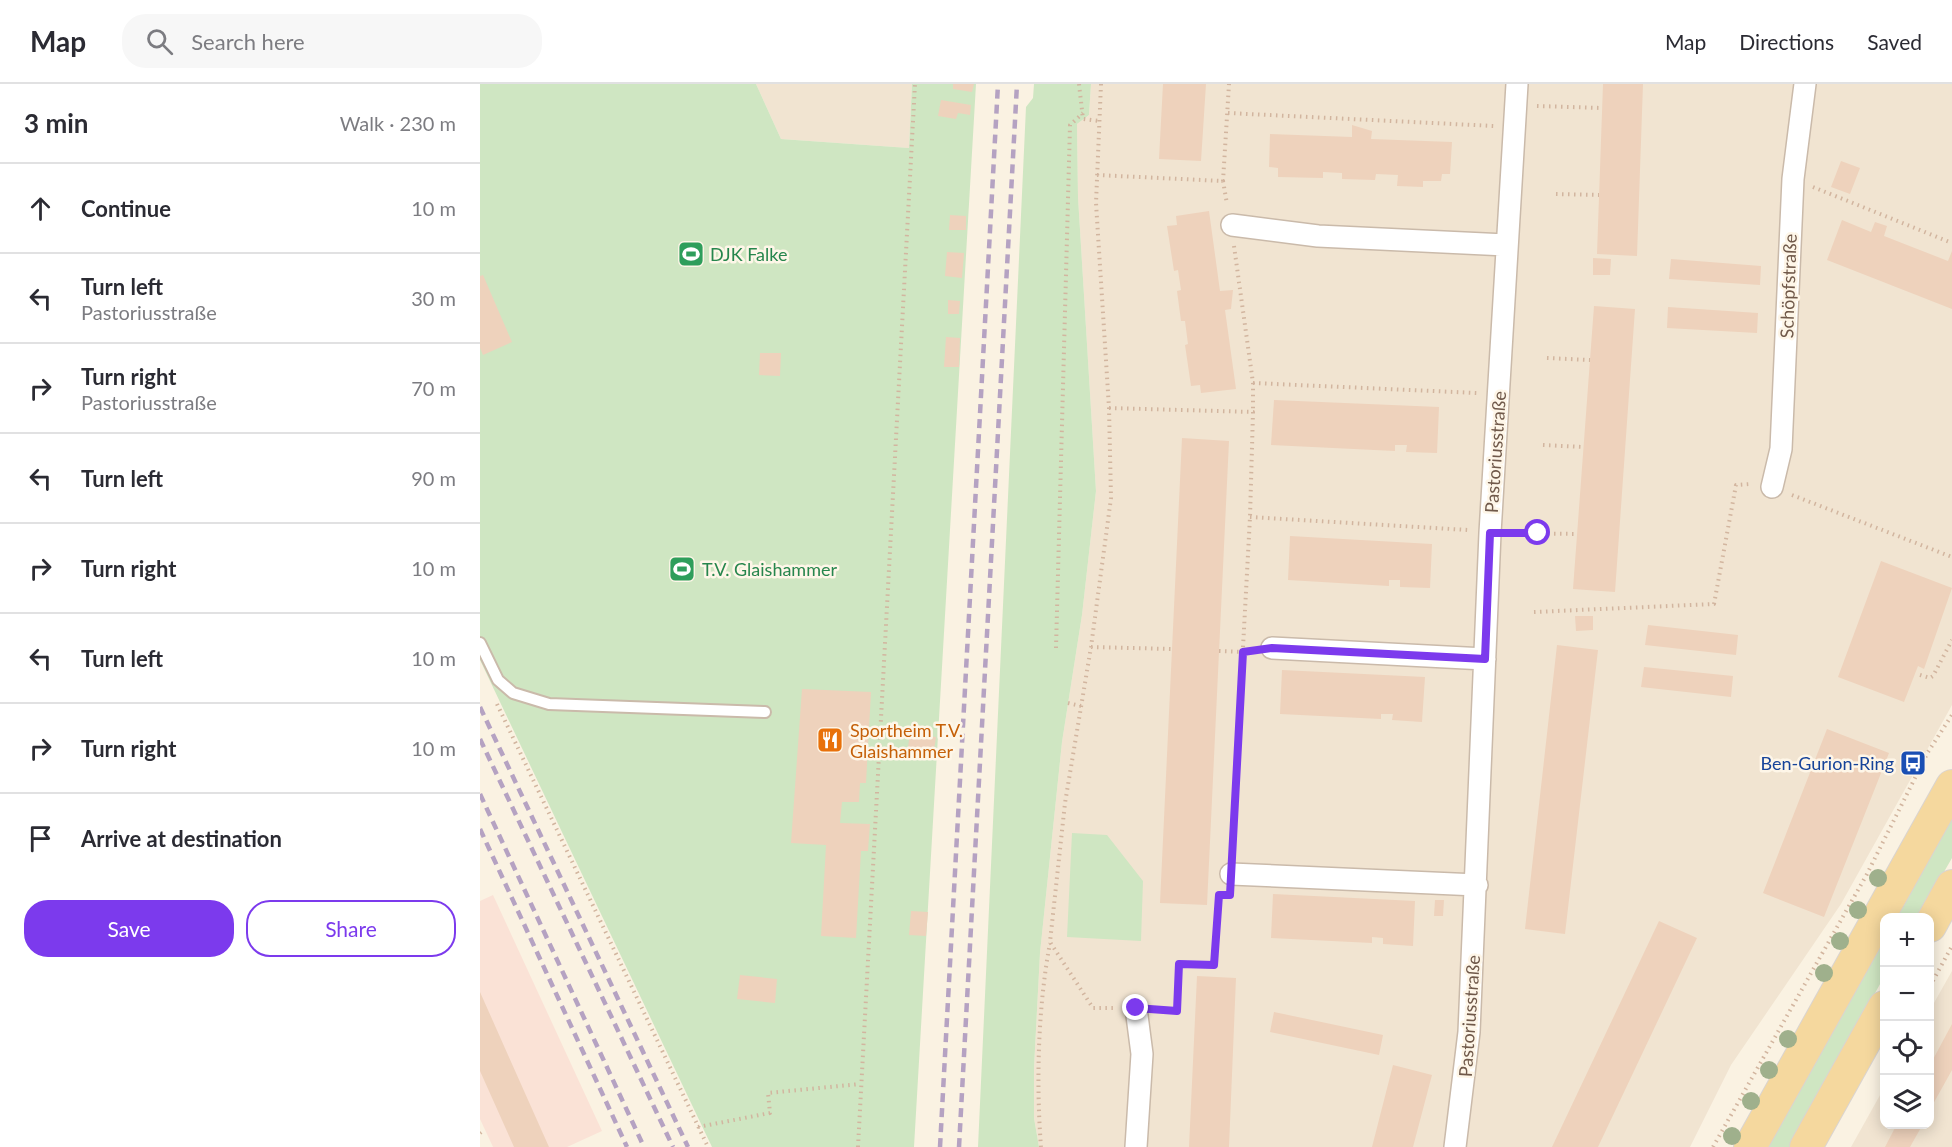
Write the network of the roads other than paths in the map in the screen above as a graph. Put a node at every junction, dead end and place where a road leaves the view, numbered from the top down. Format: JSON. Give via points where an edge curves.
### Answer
{"nodes":[{"id":1,"x":1517,"y":84,"type":"edge"},
{"id":2,"x":1805,"y":84,"type":"edge"},
{"id":3,"x":1232,"y":225,"type":"road end"},
{"id":4,"x":1506,"y":245,"type":"junction"},
{"id":5,"x":1772,"y":487,"type":"road end"},
{"id":6,"x":480,"y":643,"type":"edge"},
{"id":7,"x":1272,"y":648,"type":"road end"},
{"id":8,"x":1485,"y":659,"type":"junction"},
{"id":9,"x":765,"y":712,"type":"dead end"},
{"id":10,"x":1952,"y":786,"type":"edge"},
{"id":11,"x":1231,"y":874,"type":"road end"},
{"id":12,"x":1478,"y":885,"type":"junction"},
{"id":13,"x":1952,"y":886,"type":"edge"},
{"id":14,"x":1934,"y":917,"type":"edge"},
{"id":15,"x":1136,"y":1008,"type":"road end"},
{"id":16,"x":1880,"y":1014,"type":"edge"},
{"id":17,"x":1136,"y":1147,"type":"edge"},
{"id":18,"x":1455,"y":1147,"type":"edge"},
{"id":19,"x":1750,"y":1147,"type":"edge"},
{"id":20,"x":1806,"y":1147,"type":"edge"}],
"edges":[{"from":1,"to":4,"type":"street","name":"Pastoriusstraße"},
{"from":2,"to":5,"type":"street","name":"Schöpfstraße","via":[[1793,179],[1782,438]]},
{"from":3,"to":4,"type":"street","via":[[1318,236]]},
{"from":4,"to":8,"type":"street","name":"Pastoriusstraße"},
{"from":6,"to":9,"type":"lane","via":[[498,680],[513,693],[549,704]]},
{"from":7,"to":8,"type":"street"},
{"from":8,"to":12,"type":"street","name":"Pastoriusstraße"},
{"from":10,"to":19,"type":"main road"},
{"from":11,"to":12,"type":"street"},
{"from":12,"to":18,"type":"street","name":"Pastoriusstraße","via":[[1469,1032]]},
{"from":13,"to":14,"type":"main road"},
{"from":15,"to":17,"type":"street","via":[[1142,1054]]},
{"from":16,"to":20,"type":"main road"}]}
